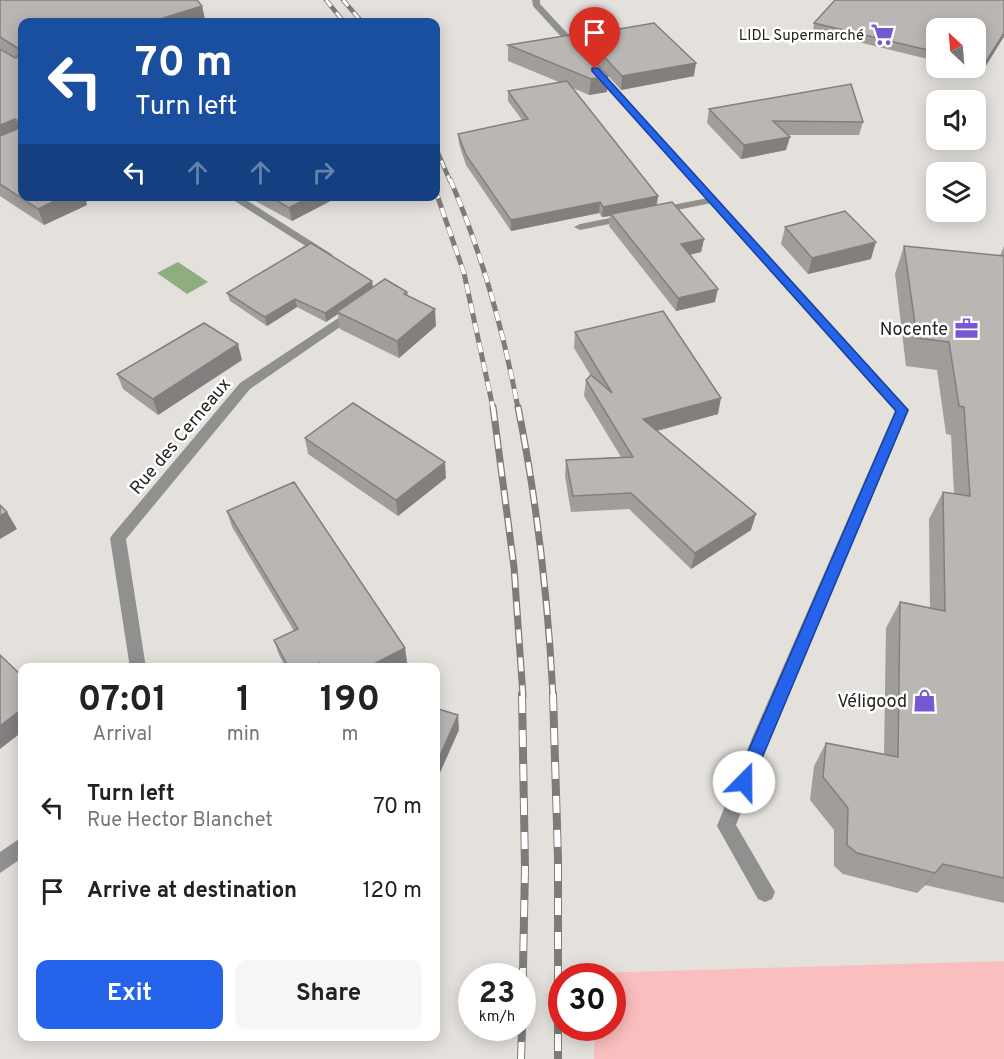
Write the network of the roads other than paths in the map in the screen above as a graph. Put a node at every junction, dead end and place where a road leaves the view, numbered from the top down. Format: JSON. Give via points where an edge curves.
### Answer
{"nodes":[{"id":1,"x":536,"y":0,"type":"edge"},
{"id":2,"x":713,"y":200,"type":"junction"},
{"id":3,"x":240,"y":201,"type":"edge"},
{"id":4,"x":580,"y":226,"type":"dead end"},
{"id":5,"x":334,"y":259,"type":"edge"},
{"id":6,"x":367,"y":303,"type":"edge"},
{"id":7,"x":137,"y":663,"type":"edge"},
{"id":8,"x":18,"y":849,"type":"edge"},
{"id":9,"x":0,"y":864,"type":"edge"},
{"id":10,"x":765,"y":892,"type":"dead end"}],
"edges":[{"from":1,"to":2,"type":"street"},
{"from":2,"to":4,"type":"street"},
{"from":2,"to":10,"type":"street","via":[[902,410],[726,826]]},
{"from":3,"to":5,"type":"street"},
{"from":6,"to":7,"type":"street","name":"Rue des Cerneaux","via":[[245,386],[118,538]]},
{"from":8,"to":9,"type":"street"}]}
